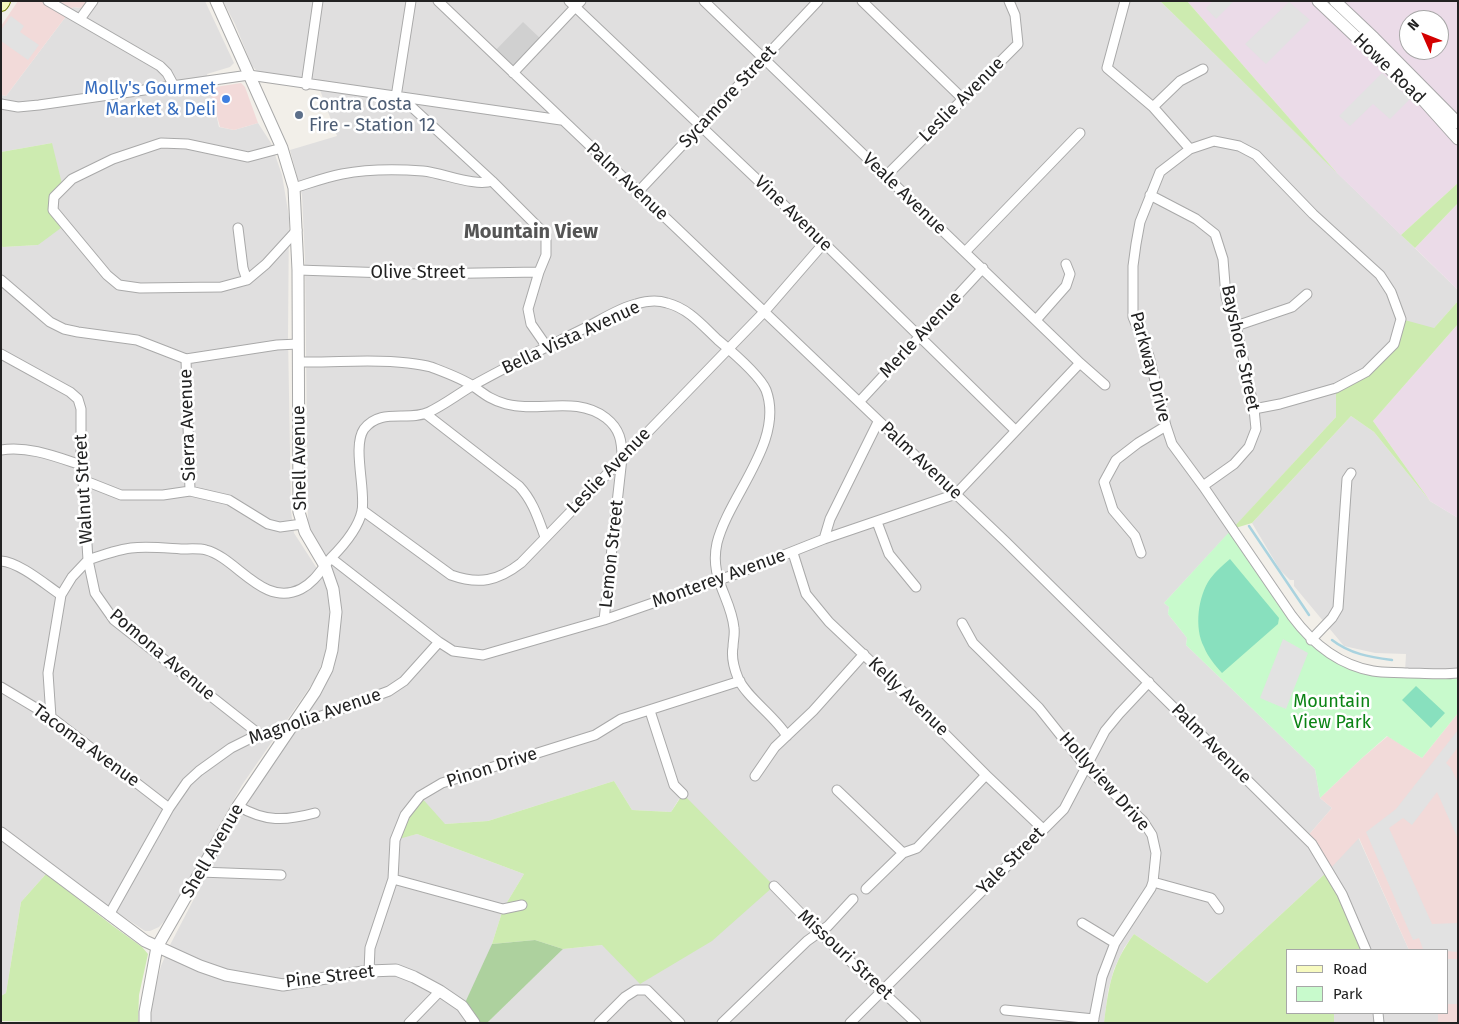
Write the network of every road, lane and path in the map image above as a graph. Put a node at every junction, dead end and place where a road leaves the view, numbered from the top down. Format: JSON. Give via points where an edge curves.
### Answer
{"nodes":[{"id":1,"x":48,"y":1,"type":"edge"},
{"id":2,"x":93,"y":1,"type":"edge"},
{"id":3,"x":318,"y":1,"type":"edge"},
{"id":4,"x":411,"y":1,"type":"edge"},
{"id":5,"x":438,"y":1,"type":"edge"},
{"id":6,"x":704,"y":1,"type":"edge"},
{"id":7,"x":818,"y":1,"type":"edge"},
{"id":8,"x":862,"y":1,"type":"edge"},
{"id":9,"x":1010,"y":1,"type":"edge"},
{"id":10,"x":1125,"y":1,"type":"edge"},
{"id":11,"x":1318,"y":1,"type":"edge"},
{"id":12,"x":1335,"y":1,"type":"edge"},
{"id":13,"x":218,"y":3,"type":"edge"},
{"id":14,"x":575,"y":3,"type":"edge"},
{"id":15,"x":80,"y":19,"type":"junction"},
{"id":16,"x":764,"y":59,"type":"junction"},
{"id":17,"x":1203,"y":69,"type":"dead end"},
{"id":18,"x":512,"y":73,"type":"junction"},
{"id":19,"x":249,"y":75,"type":"junction"},
{"id":20,"x":306,"y":84,"type":"junction"},
{"id":21,"x":174,"y":86,"type":"junction"},
{"id":22,"x":399,"y":97,"type":"junction"},
{"id":23,"x":963,"y":99,"type":"junction"},
{"id":24,"x":1,"y":104,"type":"edge"},
{"id":25,"x":1153,"y":107,"type":"junction"},
{"id":26,"x":561,"y":120,"type":"junction"},
{"id":27,"x":1458,"y":123,"type":"edge"},
{"id":28,"x":701,"y":127,"type":"junction"},
{"id":29,"x":1080,"y":133,"type":"dead end"},
{"id":30,"x":1458,"y":139,"type":"edge"},
{"id":31,"x":282,"y":148,"type":"junction"},
{"id":32,"x":1190,"y":149,"type":"junction"},
{"id":33,"x":886,"y":176,"type":"junction"},
{"id":34,"x":492,"y":181,"type":"junction"},
{"id":35,"x":294,"y":188,"type":"junction"},
{"id":36,"x":638,"y":192,"type":"junction"},
{"id":37,"x":1150,"y":194,"type":"junction"},
{"id":38,"x":238,"y":228,"type":"dead end"},
{"id":39,"x":297,"y":230,"type":"junction"},
{"id":40,"x":824,"y":243,"type":"junction"},
{"id":41,"x":965,"y":252,"type":"junction"},
{"id":42,"x":1066,"y":264,"type":"dead end"},
{"id":43,"x":983,"y":268,"type":"junction"},
{"id":44,"x":298,"y":270,"type":"junction"},
{"id":45,"x":539,"y":272,"type":"junction"},
{"id":46,"x":1,"y":280,"type":"edge"},
{"id":47,"x":247,"y":280,"type":"junction"},
{"id":48,"x":1307,"y":294,"type":"dead end"},
{"id":49,"x":765,"y":311,"type":"junction"},
{"id":50,"x":1036,"y":320,"type":"junction"},
{"id":51,"x":1236,"y":326,"type":"junction"},
{"id":52,"x":920,"y":336,"type":"junction"},
{"id":53,"x":298,"y":344,"type":"junction"},
{"id":54,"x":547,"y":347,"type":"junction"},
{"id":55,"x":727,"y":348,"type":"junction"},
{"id":56,"x":1,"y":354,"type":"edge"},
{"id":57,"x":186,"y":359,"type":"junction"},
{"id":58,"x":298,"y":362,"type":"junction"},
{"id":59,"x":1080,"y":362,"type":"junction"},
{"id":60,"x":1105,"y":385,"type":"dead end"},
{"id":61,"x":472,"y":386,"type":"junction"},
{"id":62,"x":860,"y":401,"type":"junction"},
{"id":63,"x":1254,"y":409,"type":"junction"},
{"id":64,"x":426,"y":414,"type":"junction"},
{"id":65,"x":878,"y":422,"type":"junction"},
{"id":66,"x":1166,"y":426,"type":"junction"},
{"id":67,"x":1015,"y":430,"type":"junction"},
{"id":68,"x":1,"y":450,"type":"edge"},
{"id":69,"x":622,"y":458,"type":"junction"},
{"id":70,"x":81,"y":465,"type":"junction"},
{"id":71,"x":1351,"y":473,"type":"dead end"},
{"id":72,"x":83,"y":480,"type":"junction"},
{"id":73,"x":1203,"y":486,"type":"junction"},
{"id":74,"x":190,"y":491,"type":"junction"},
{"id":75,"x":956,"y":494,"type":"junction"},
{"id":76,"x":362,"y":510,"type":"junction"},
{"id":77,"x":877,"y":522,"type":"junction"},
{"id":78,"x":302,"y":524,"type":"junction"},
{"id":79,"x":545,"y":537,"type":"junction"},
{"id":80,"x":824,"y":540,"type":"junction"},
{"id":81,"x":792,"y":552,"type":"junction"},
{"id":82,"x":1141,"y":553,"type":"dead end"},
{"id":83,"x":88,"y":560,"type":"junction"},
{"id":84,"x":1,"y":561,"type":"edge"},
{"id":85,"x":328,"y":562,"type":"junction"},
{"id":86,"x":718,"y":579,"type":"junction"},
{"id":87,"x":916,"y":587,"type":"dead end"},
{"id":88,"x":61,"y":595,"type":"junction"},
{"id":89,"x":604,"y":620,"type":"junction"},
{"id":90,"x":962,"y":623,"type":"dead end"},
{"id":91,"x":1311,"y":640,"type":"junction"},
{"id":92,"x":439,"y":642,"type":"junction"},
{"id":93,"x":864,"y":654,"type":"junction"},
{"id":94,"x":1458,"y":673,"type":"edge"},
{"id":95,"x":740,"y":681,"type":"junction"},
{"id":96,"x":1149,"y":682,"type":"junction"},
{"id":97,"x":1,"y":687,"type":"edge"},
{"id":98,"x":650,"y":711,"type":"junction"},
{"id":99,"x":50,"y":717,"type":"junction"},
{"id":100,"x":290,"y":727,"type":"junction"},
{"id":101,"x":259,"y":734,"type":"junction"},
{"id":102,"x":787,"y":736,"type":"junction"},
{"id":103,"x":1086,"y":767,"type":"junction"},
{"id":104,"x":986,"y":775,"type":"junction"},
{"id":105,"x":755,"y":776,"type":"dead end"},
{"id":106,"x":837,"y":790,"type":"dead end"},
{"id":107,"x":683,"y":794,"type":"dead end"},
{"id":108,"x":238,"y":806,"type":"junction"},
{"id":109,"x":169,"y":808,"type":"junction"},
{"id":110,"x":315,"y":813,"type":"dead end"},
{"id":111,"x":1044,"y":829,"type":"junction"},
{"id":112,"x":2,"y":835,"type":"edge"},
{"id":113,"x":903,"y":853,"type":"junction"},
{"id":114,"x":200,"y":872,"type":"junction"},
{"id":115,"x":281,"y":875,"type":"dead end"},
{"id":116,"x":393,"y":879,"type":"junction"},
{"id":117,"x":1153,"y":882,"type":"junction"},
{"id":118,"x":774,"y":886,"type":"dead end"},
{"id":119,"x":866,"y":889,"type":"dead end"},
{"id":120,"x":853,"y":899,"type":"dead end"},
{"id":121,"x":522,"y":905,"type":"dead end"},
{"id":122,"x":1219,"y":908,"type":"dead end"},
{"id":123,"x":109,"y":915,"type":"junction"},
{"id":124,"x":1082,"y":923,"type":"dead end"},
{"id":125,"x":819,"y":932,"type":"junction"},
{"id":126,"x":1115,"y":943,"type":"junction"},
{"id":127,"x":157,"y":947,"type":"junction"},
{"id":128,"x":1366,"y":949,"type":"edge"},
{"id":129,"x":369,"y":971,"type":"junction"},
{"id":130,"x":882,"y":989,"type":"junction"},
{"id":131,"x":440,"y":991,"type":"junction"},
{"id":132,"x":1005,"y":1010,"type":"dead end"},
{"id":133,"x":1093,"y":1021,"type":"edge"},
{"id":134,"x":145,"y":1023,"type":"edge"},
{"id":135,"x":410,"y":1023,"type":"edge"},
{"id":136,"x":474,"y":1023,"type":"edge"},
{"id":137,"x":599,"y":1023,"type":"edge"},
{"id":138,"x":680,"y":1023,"type":"edge"},
{"id":139,"x":722,"y":1023,"type":"edge"},
{"id":140,"x":850,"y":1023,"type":"edge"},
{"id":141,"x":916,"y":1023,"type":"edge"}],
"edges":[{"from":1,"to":15,"type":"street"},
{"from":2,"to":15,"type":"street"},
{"from":3,"to":20,"type":"street"},
{"from":4,"to":22,"type":"street"},
{"from":5,"to":18,"type":"street","name":"Palm Avenue"},
{"from":6,"to":16,"type":"street","name":"Veale Avenue"},
{"from":7,"to":16,"type":"street","name":"Sycamore Street"},
{"from":8,"to":23,"type":"street"},
{"from":9,"to":23,"type":"street","name":"Leslie Avenue","via":[[1018,44]]},
{"from":10,"to":25,"type":"street","via":[[1107,68]]},
{"from":11,"to":30,"type":"street","name":"Howe Road","via":[[1424,101]]},
{"from":12,"to":27,"type":"street","name":"Howe Road"},
{"from":13,"to":19,"type":"street","name":"Shell Avenue"},
{"from":14,"to":18,"type":"street"},
{"from":14,"to":28,"type":"street","name":"Vine Avenue"},
{"from":15,"to":21,"type":"street","via":[[160,66]]},
{"from":16,"to":28,"type":"street","name":"Sycamore Street"},
{"from":16,"to":33,"type":"street","name":"Veale Avenue"},
{"from":17,"to":25,"type":"street","via":[[1180,81]]},
{"from":18,"to":26,"type":"street","name":"Palm Avenue"},
{"from":19,"to":20,"type":"street"},
{"from":19,"to":21,"type":"street"},
{"from":19,"to":31,"type":"street","name":"Shell Avenue"},
{"from":20,"to":22,"type":"street"},
{"from":21,"to":24,"type":"street","via":[[39,105],[18,107]]},
{"from":22,"to":26,"type":"street"},
{"from":22,"to":34,"type":"street"},
{"from":23,"to":33,"type":"street","name":"Leslie Avenue"},
{"from":25,"to":32,"type":"street"},
{"from":26,"to":36,"type":"street","name":"Palm Avenue"},
{"from":28,"to":36,"type":"street","name":"Sycamore Street"},
{"from":28,"to":40,"type":"street","name":"Vine Avenue"},
{"from":29,"to":41,"type":"street"},
{"from":31,"to":35,"type":"street","name":"Shell Avenue"},
{"from":31,"to":47,"type":"street","via":[[248,157],[187,144],[161,143],[113,159],[72,179],[54,197],[52,210],[107,275],[119,284],[140,288],[221,287]]},
{"from":32,"to":37,"type":"street","name":"Parkway Drive","via":[[1160,172]]},
{"from":32,"to":63,"type":"street","name":"Parkway Drive","via":[[1214,141],[1239,146],[1256,155],[1313,214],[1380,275],[1391,292],[1401,319],[1394,344],[1366,372],[1336,388]]},
{"from":33,"to":41,"type":"street","name":"Veale Avenue"},
{"from":34,"to":35,"type":"street","via":[[475,182],[425,171],[368,171],[342,174]]},
{"from":34,"to":45,"type":"street","via":[[546,235],[546,255]]},
{"from":35,"to":39,"type":"street","name":"Shell Avenue"},
{"from":36,"to":49,"type":"street","name":"Palm Avenue"},
{"from":37,"to":51,"type":"street","name":"Bayshore Street","via":[[1196,219],[1215,234],[1223,259],[1226,297]]},
{"from":37,"to":66,"type":"street","name":"Parkway Drive","via":[[1136,244],[1133,317],[1148,356]]},
{"from":38,"to":47,"type":"street"},
{"from":39,"to":44,"type":"street","name":"Shell Avenue"},
{"from":39,"to":47,"type":"street"},
{"from":40,"to":49,"type":"street","name":"Leslie Avenue"},
{"from":40,"to":52,"type":"street","name":"Vine Avenue"},
{"from":41,"to":43,"type":"street","name":"Veale Avenue"},
{"from":42,"to":50,"type":"street","via":[[1070,274],[1066,286]]},
{"from":43,"to":50,"type":"street","name":"Veale Avenue"},
{"from":43,"to":52,"type":"street","name":"Merle Avenue"},
{"from":44,"to":45,"type":"street","name":"Olive Street","via":[[419,274]]},
{"from":44,"to":53,"type":"street","name":"Shell Avenue"},
{"from":45,"to":54,"type":"street","via":[[528,309],[531,324]]},
{"from":46,"to":57,"type":"street","via":[[50,322],[64,329],[137,340]]},
{"from":48,"to":51,"type":"street","via":[[1292,307]]},
{"from":49,"to":55,"type":"street","name":"Leslie Avenue"},
{"from":49,"to":62,"type":"street","name":"Palm Avenue"},
{"from":50,"to":59,"type":"street","name":"Veale Avenue"},
{"from":51,"to":63,"type":"street","name":"Bayshore Street"},
{"from":52,"to":62,"type":"street","name":"Merle Avenue"},
{"from":52,"to":67,"type":"street","name":"Vine Avenue"},
{"from":53,"to":57,"type":"street"},
{"from":53,"to":58,"type":"street","name":"Shell Avenue"},
{"from":54,"to":55,"type":"street","name":"Bella Vista Avenue","via":[[634,304],[650,301],[665,302],[685,310]]},
{"from":54,"to":61,"type":"street","name":"Bella Vista Avenue"},
{"from":55,"to":69,"type":"street","name":"Leslie Avenue"},
{"from":55,"to":86,"type":"street","name":"Bella Vista Avenue","via":[[765,388],[770,418],[757,460],[717,544],[715,565]]},
{"from":56,"to":70,"type":"street","name":"Walnut Street","via":[[70,392],[78,400]]},
{"from":57,"to":74,"type":"street","name":"Sierra Avenue"},
{"from":58,"to":61,"type":"street","name":"Lemon Street","via":[[401,362],[429,366]]},
{"from":58,"to":78,"type":"street","name":"Shell Avenue","via":[[299,512]]},
{"from":59,"to":60,"type":"street","name":"Veale Avenue"},
{"from":59,"to":67,"type":"street","name":"Monterey Avenue"},
{"from":61,"to":64,"type":"street","name":"Bella Vista Avenue"},
{"from":61,"to":69,"type":"street","name":"Lemon Street","via":[[483,395],[505,404],[577,406],[601,415],[619,433]]},
{"from":62,"to":65,"type":"street","name":"Palm Avenue"},
{"from":63,"to":73,"type":"street","name":"Bayshore Street","via":[[1256,429],[1249,447],[1234,464]]},
{"from":64,"to":76,"type":"street","name":"Bella Vista Avenue","via":[[386,416],[364,430],[360,447]]},
{"from":64,"to":79,"type":"street","via":[[527,495]]},
{"from":65,"to":75,"type":"street","name":"Palm Avenue"},
{"from":65,"to":80,"type":"street","via":[[830,519]]},
{"from":66,"to":73,"type":"street","name":"Parkway Drive","via":[[1172,444]]},
{"from":66,"to":82,"type":"street","via":[[1116,460],[1104,482],[1113,510],[1135,536]]},
{"from":67,"to":75,"type":"street","name":"Monterey Avenue"},
{"from":68,"to":70,"type":"street","via":[[33,450]]},
{"from":69,"to":79,"type":"street","name":"Leslie Avenue"},
{"from":69,"to":89,"type":"street","name":"Lemon Street"},
{"from":70,"to":72,"type":"street","name":"Walnut Street"},
{"from":71,"to":91,"type":"street","via":[[1347,479],[1338,608]]},
{"from":72,"to":74,"type":"street","via":[[121,495]]},
{"from":72,"to":83,"type":"street","name":"Walnut Street"},
{"from":73,"to":91,"type":"street","name":"Parkway Drive"},
{"from":74,"to":78,"type":"street","via":[[228,500],[274,526]]},
{"from":75,"to":77,"type":"street","name":"Monterey Avenue"},
{"from":75,"to":96,"type":"street","name":"Palm Avenue"},
{"from":76,"to":79,"type":"street","name":"Leslie Avenue","via":[[451,575],[465,580],[491,579],[509,572]]},
{"from":76,"to":85,"type":"street","name":"Bella Vista Avenue","via":[[350,537]]},
{"from":77,"to":80,"type":"street","name":"Monterey Avenue"},
{"from":77,"to":87,"type":"street","via":[[889,554]]},
{"from":78,"to":85,"type":"street","name":"Shell Avenue"},
{"from":80,"to":81,"type":"street","name":"Monterey Avenue"},
{"from":81,"to":86,"type":"street","name":"Monterey Avenue"},
{"from":81,"to":93,"type":"street","name":"Kelly Avenue","via":[[806,594],[829,622]]},
{"from":83,"to":85,"type":"street","name":"Bella Vista Avenue","via":[[133,548],[205,549],[222,557],[254,583],[276,592],[302,589],[321,573]]},
{"from":83,"to":88,"type":"street","name":"Walnut Street"},
{"from":83,"to":101,"type":"street","name":"Pomona Avenue","via":[[95,593],[114,620]]},
{"from":84,"to":88,"type":"street","via":[[22,570]]},
{"from":85,"to":92,"type":"street","name":"Monterey Avenue"},
{"from":85,"to":100,"type":"street","name":"Shell Avenue","via":[[336,612],[332,650],[327,669]]},
{"from":86,"to":89,"type":"street","name":"Monterey Avenue"},
{"from":86,"to":95,"type":"street","name":"Bella Vista Avenue","via":[[734,624],[732,657]]},
{"from":88,"to":99,"type":"street","name":"Walnut Street","via":[[48,673]]},
{"from":89,"to":92,"type":"street","name":"Monterey Avenue","via":[[483,655],[453,651]]},
{"from":90,"to":103,"type":"street","name":"Hollyview Drive","via":[[973,643],[1039,708]]},
{"from":91,"to":94,"type":"street","name":"Parkway Drive","via":[[1343,660],[1372,671]]},
{"from":92,"to":100,"type":"street","name":"Magnolia Avenue","via":[[404,681],[389,690]]},
{"from":93,"to":102,"type":"street"},
{"from":93,"to":104,"type":"street","name":"Kelly Avenue"},
{"from":95,"to":98,"type":"street","name":"Pinon Drive"},
{"from":95,"to":102,"type":"street"},
{"from":96,"to":103,"type":"street","name":"Yale Street","via":[[1105,731]]},
{"from":96,"to":128,"type":"street","name":"Palm Avenue","via":[[1312,844],[1342,894]]},
{"from":97,"to":99,"type":"street","name":"Tacoma Avenue"},
{"from":98,"to":107,"type":"street","via":[[674,785]]},
{"from":98,"to":116,"type":"street","name":"Pinon Drive","via":[[621,719],[595,736],[442,783],[420,796],[405,815],[395,840]]},
{"from":99,"to":109,"type":"street","name":"Tacoma Avenue"},
{"from":100,"to":101,"type":"street","name":"Magnolia Avenue"},
{"from":100,"to":108,"type":"street","name":"Shell Avenue"},
{"from":101,"to":109,"type":"street","name":"Magnolia Avenue","via":[[231,748],[199,771],[186,782]]},
{"from":102,"to":105,"type":"street"},
{"from":103,"to":111,"type":"street","name":"Yale Street","via":[[1064,809]]},
{"from":103,"to":117,"type":"street","name":"Hollyview Drive","via":[[1143,820],[1152,835],[1156,853]]},
{"from":104,"to":111,"type":"street","name":"Kelly Avenue"},
{"from":104,"to":113,"type":"street","via":[[916,848]]},
{"from":106,"to":113,"type":"street"},
{"from":108,"to":110,"type":"street","via":[[261,817],[292,819]]},
{"from":108,"to":114,"type":"street","name":"Shell Avenue"},
{"from":109,"to":123,"type":"street","name":"Magnolia Avenue"},
{"from":111,"to":130,"type":"street","name":"Yale Street"},
{"from":112,"to":123,"type":"street","name":"Pine Street"},
{"from":113,"to":119,"type":"street"},
{"from":114,"to":115,"type":"street"},
{"from":114,"to":127,"type":"street","name":"Shell Avenue"},
{"from":116,"to":121,"type":"street","via":[[503,910]]},
{"from":116,"to":129,"type":"street","name":"Pinon Drive","via":[[370,948]]},
{"from":117,"to":122,"type":"street","via":[[1211,898]]},
{"from":117,"to":126,"type":"street","name":"Hollyview Drive"},
{"from":118,"to":125,"type":"street","name":"Missouri Street"},
{"from":120,"to":125,"type":"street"},
{"from":123,"to":127,"type":"street","name":"Pine Street"},
{"from":124,"to":126,"type":"street"},
{"from":125,"to":130,"type":"street","name":"Missouri Street"},
{"from":125,"to":139,"type":"street"},
{"from":126,"to":133,"type":"street","name":"Hollyview Drive","via":[[1102,977]]},
{"from":127,"to":129,"type":"street","name":"Pine Street","via":[[226,975],[283,985]]},
{"from":127,"to":134,"type":"street","name":"Shell Avenue"},
{"from":129,"to":131,"type":"street","name":"Pine Street","via":[[396,970]]},
{"from":130,"to":140,"type":"street","name":"Yale Street"},
{"from":130,"to":141,"type":"street","name":"Missouri Street"},
{"from":131,"to":135,"type":"street"},
{"from":131,"to":136,"type":"street","name":"Pine Street","via":[[462,1006]]},
{"from":132,"to":133,"type":"street"},
{"from":137,"to":138,"type":"street","via":[[636,990],[647,990]]}]}
